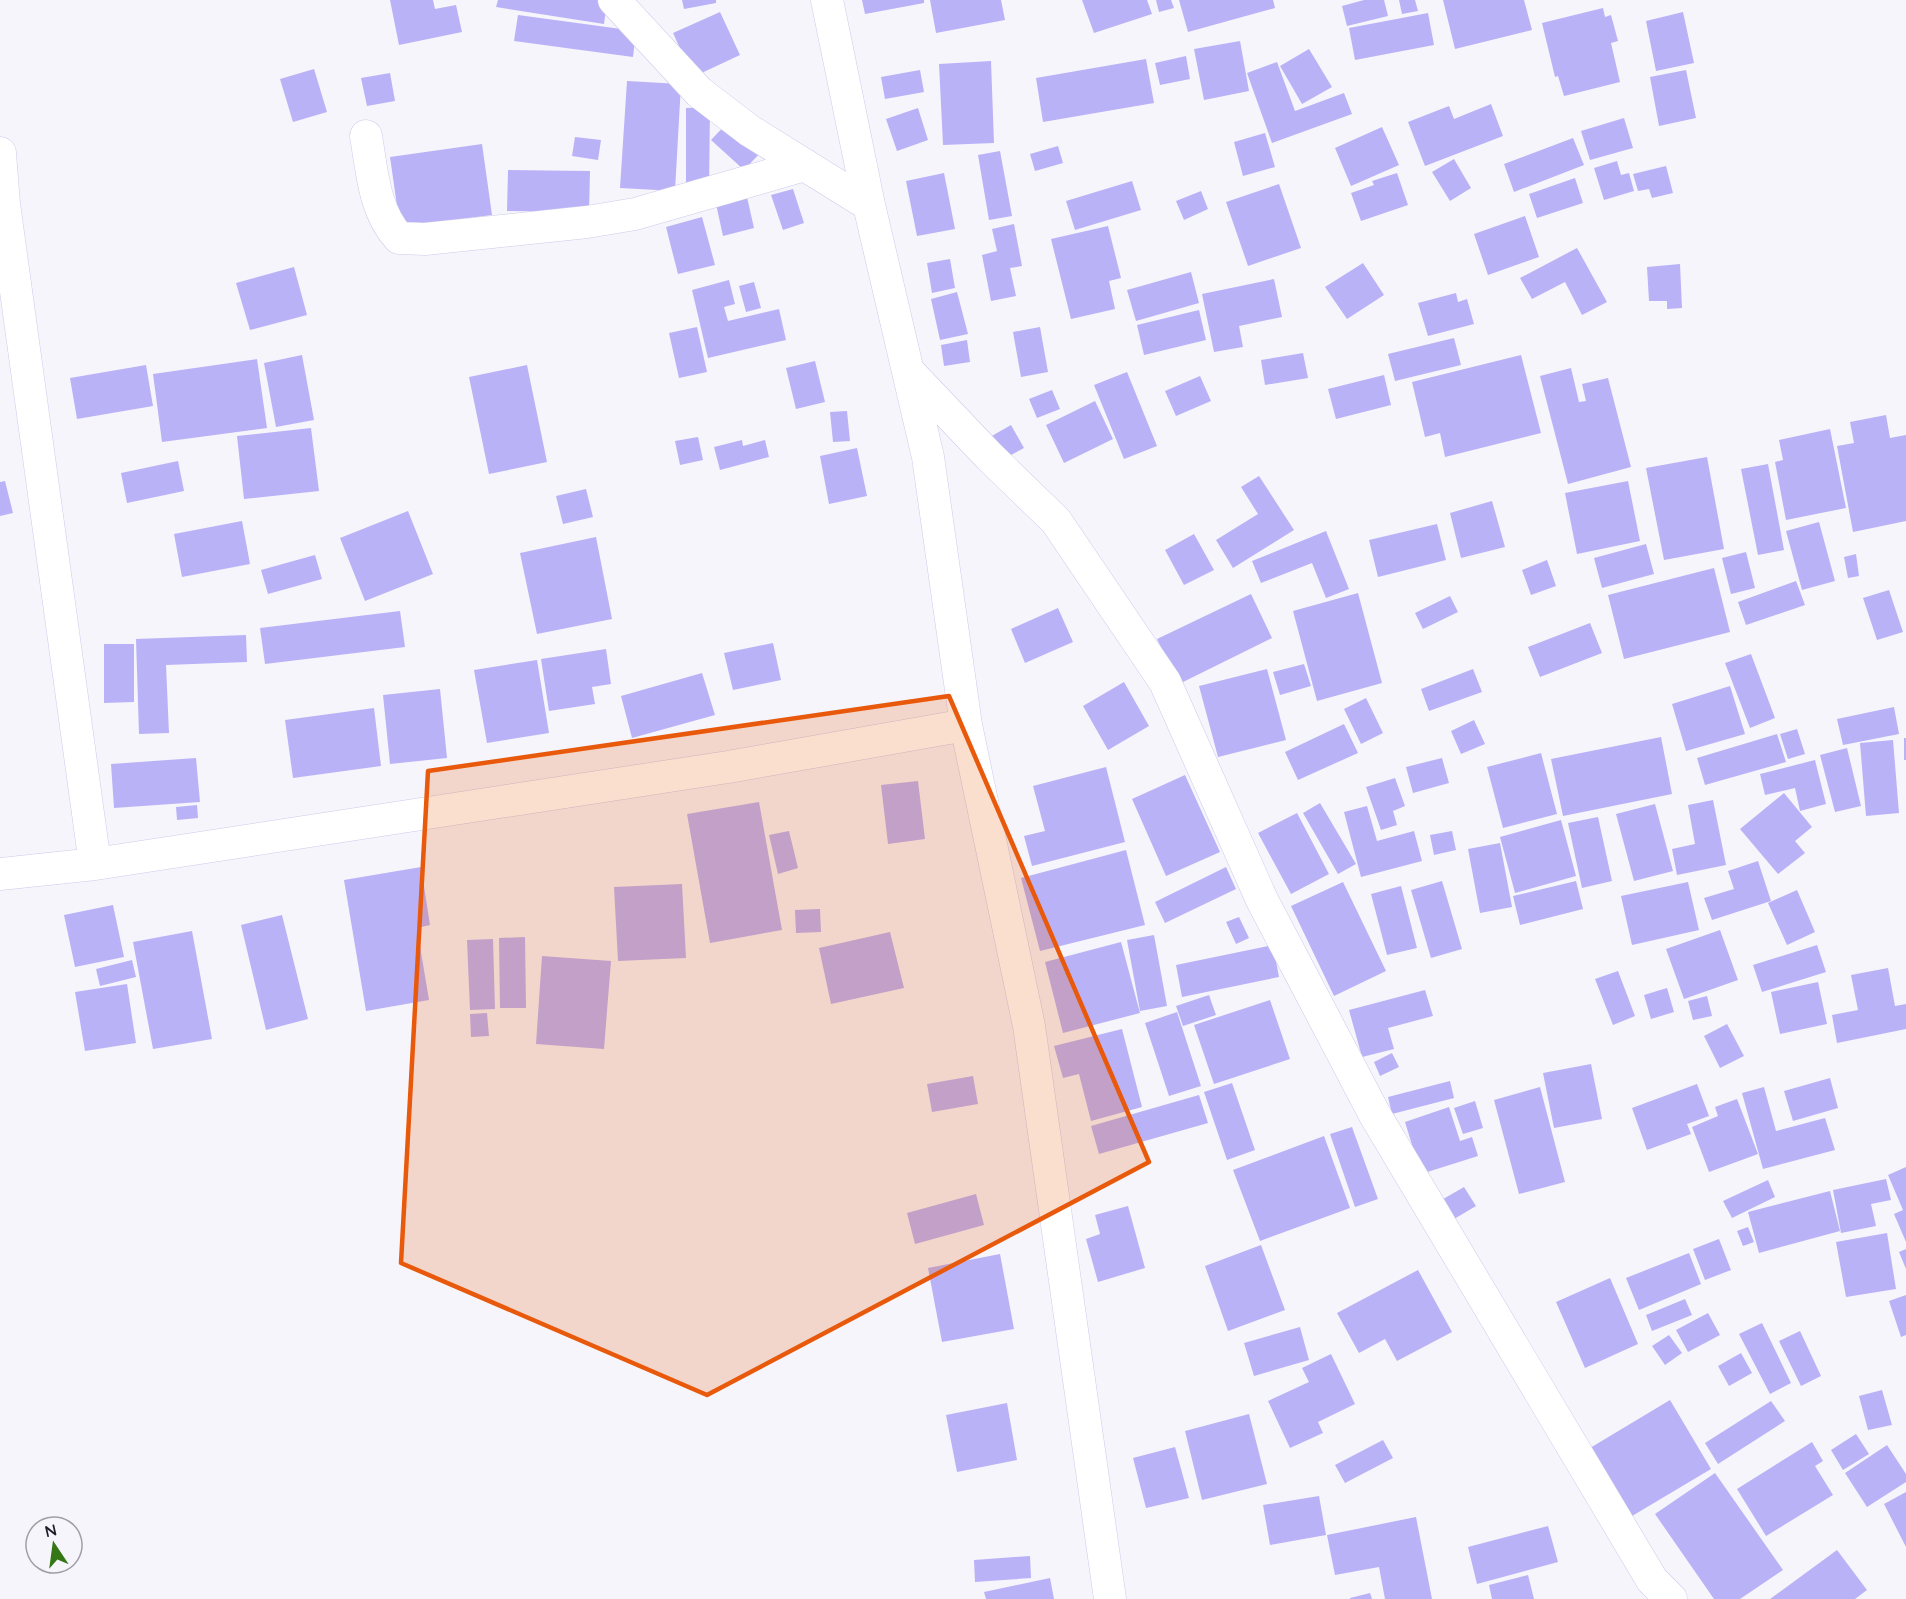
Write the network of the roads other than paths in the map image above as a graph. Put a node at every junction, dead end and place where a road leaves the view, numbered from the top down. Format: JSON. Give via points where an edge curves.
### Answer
{"nodes":[{"id":1,"x":614,"y":0,"type":"edge"},
{"id":2,"x":827,"y":0,"type":"edge"},
{"id":3,"x":366,"y":136,"type":"dead end"},
{"id":4,"x":0,"y":153,"type":"edge"},
{"id":5,"x":805,"y":165,"type":"junction"},
{"id":6,"x":869,"y":205,"type":"junction"},
{"id":7,"x":910,"y":372,"type":"junction"},
{"id":8,"x":966,"y":725,"type":"junction"},
{"id":9,"x":95,"y":864,"type":"junction"},
{"id":10,"x":0,"y":874,"type":"edge"},
{"id":11,"x":1658,"y":1593,"type":"edge"},
{"id":12,"x":1110,"y":1599,"type":"edge"}],
"edges":[{"from":1,"to":5,"type":"street","via":[[699,92],[750,131]]},
{"from":2,"to":6,"type":"street"},
{"from":3,"to":5,"type":"street","via":[[379,205],[387,226],[399,238],[425,239],[635,214]]},
{"from":4,"to":9,"type":"street"},
{"from":5,"to":6,"type":"street"},
{"from":6,"to":7,"type":"street"},
{"from":7,"to":8,"type":"street","via":[[928,458]]},
{"from":7,"to":11,"type":"street","via":[[1056,521],[1166,682],[1262,900],[1375,1115]]},
{"from":8,"to":9,"type":"street"},
{"from":8,"to":12,"type":"street","via":[[1029,1026]]},
{"from":9,"to":10,"type":"street"}]}
